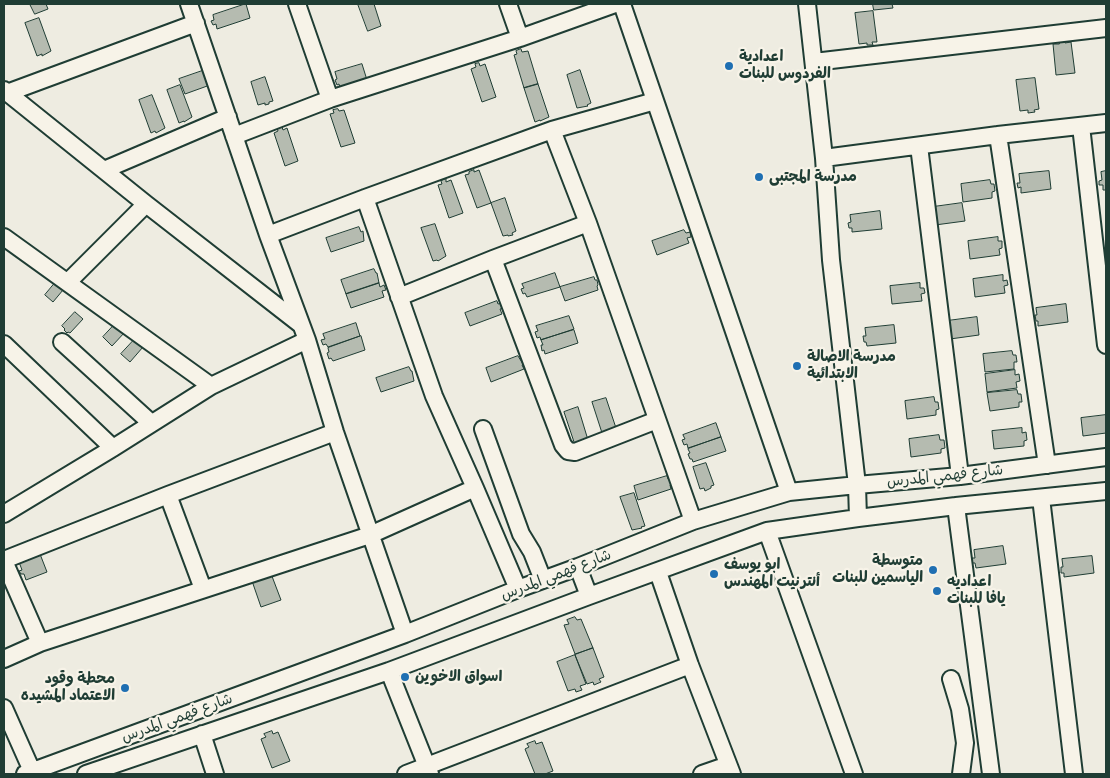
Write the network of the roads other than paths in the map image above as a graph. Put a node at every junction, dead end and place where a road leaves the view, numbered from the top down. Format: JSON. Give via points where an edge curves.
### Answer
{"nodes":[{"id":1,"x":189,"y":4,"type":"edge"},
{"id":2,"x":297,"y":4,"type":"edge"},
{"id":3,"x":508,"y":4,"type":"edge"},
{"id":4,"x":615,"y":4,"type":"edge"},
{"id":5,"x":622,"y":4,"type":"edge"},
{"id":6,"x":807,"y":4,"type":"edge"},
{"id":7,"x":196,"y":23,"type":"junction"},
{"id":8,"x":1106,"y":28,"type":"edge"},
{"id":9,"x":520,"y":38,"type":"junction"},
{"id":10,"x":814,"y":62,"type":"junction"},
{"id":11,"x":5,"y":92,"type":"edge"},
{"id":12,"x":330,"y":99,"type":"junction"},
{"id":13,"x":655,"y":101,"type":"junction"},
{"id":14,"x":228,"y":117,"type":"junction"},
{"id":15,"x":1106,"y":123,"type":"edge"},
{"id":16,"x":1080,"y":126,"type":"junction"},
{"id":17,"x":552,"y":130,"type":"junction"},
{"id":18,"x":998,"y":134,"type":"junction"},
{"id":19,"x":234,"y":136,"type":"junction"},
{"id":20,"x":919,"y":146,"type":"junction"},
{"id":21,"x":824,"y":158,"type":"junction"},
{"id":22,"x":104,"y":170,"type":"junction"},
{"id":23,"x":365,"y":198,"type":"junction"},
{"id":24,"x":146,"y":204,"type":"junction"},
{"id":25,"x":588,"y":223,"type":"junction"},
{"id":26,"x":268,"y":235,"type":"junction"},
{"id":27,"x":4,"y":236,"type":"edge"},
{"id":28,"x":493,"y":259,"type":"junction"},
{"id":29,"x":68,"y":282,"type":"junction"},
{"id":30,"x":399,"y":297,"type":"junction"},
{"id":31,"x":300,"y":324,"type":"junction"},
{"id":32,"x":307,"y":340,"type":"junction"},
{"id":33,"x":62,"y":342,"type":"dead end"},
{"id":34,"x":4,"y":344,"type":"edge"},
{"id":35,"x":1106,"y":345,"type":"edge"},
{"id":36,"x":211,"y":386,"type":"junction"},
{"id":37,"x":657,"y":420,"type":"junction"},
{"id":38,"x":151,"y":424,"type":"junction"},
{"id":39,"x":483,"y":429,"type":"dead end"},
{"id":40,"x":335,"y":432,"type":"junction"},
{"id":41,"x":113,"y":448,"type":"junction"},
{"id":42,"x":1106,"y":456,"type":"edge"},
{"id":43,"x":1047,"y":465,"type":"junction"},
{"id":44,"x":960,"y":476,"type":"junction"},
{"id":45,"x":857,"y":485,"type":"junction"},
{"id":46,"x":475,"y":488,"type":"junction"},
{"id":47,"x":1106,"y":491,"type":"edge"},
{"id":48,"x":789,"y":492,"type":"junction"},
{"id":49,"x":168,"y":495,"type":"junction"},
{"id":50,"x":1041,"y":498,"type":"junction"},
{"id":51,"x":956,"y":506,"type":"junction"},
{"id":52,"x":5,"y":511,"type":"edge"},
{"id":53,"x":858,"y":518,"type":"junction"},
{"id":54,"x":692,"y":521,"type":"junction"},
{"id":55,"x":767,"y":531,"type":"junction"},
{"id":56,"x":370,"y":535,"type":"junction"},
{"id":57,"x":4,"y":561,"type":"edge"},
{"id":58,"x":578,"y":567,"type":"junction"},
{"id":59,"x":658,"y":572,"type":"junction"},
{"id":60,"x":544,"y":580,"type":"junction"},
{"id":61,"x":518,"y":588,"type":"junction"},
{"id":62,"x":203,"y":590,"type":"junction"},
{"id":63,"x":589,"y":596,"type":"junction"},
{"id":64,"x":405,"y":634,"type":"junction"},
{"id":65,"x":40,"y":643,"type":"junction"},
{"id":66,"x":4,"y":659,"type":"edge"},
{"id":67,"x":690,"y":665,"type":"junction"},
{"id":68,"x":389,"y":671,"type":"junction"},
{"id":69,"x":951,"y":679,"type":"dead end"},
{"id":70,"x":4,"y":708,"type":"edge"},
{"id":71,"x":202,"y":734,"type":"junction"},
{"id":72,"x":730,"y":769,"type":"edge"},
{"id":73,"x":429,"y":770,"type":"edge"},
{"id":74,"x":28,"y":773,"type":"edge"},
{"id":75,"x":86,"y":774,"type":"edge"},
{"id":76,"x":215,"y":774,"type":"edge"},
{"id":77,"x":406,"y":774,"type":"edge"},
{"id":78,"x":702,"y":774,"type":"edge"},
{"id":79,"x":854,"y":774,"type":"edge"},
{"id":80,"x":961,"y":774,"type":"edge"},
{"id":81,"x":991,"y":774,"type":"edge"},
{"id":82,"x":1074,"y":774,"type":"edge"}],
"edges":[{"from":1,"to":7,"type":"street"},
{"from":2,"to":12,"type":"street"},
{"from":3,"to":9,"type":"street"},
{"from":4,"to":9,"type":"street"},
{"from":5,"to":13,"type":"street"},
{"from":6,"to":10,"type":"street"},
{"from":7,"to":11,"type":"street"},
{"from":7,"to":14,"type":"street"},
{"from":8,"to":10,"type":"street"},
{"from":9,"to":12,"type":"street"},
{"from":10,"to":21,"type":"street"},
{"from":11,"to":22,"type":"street"},
{"from":12,"to":19,"type":"street"},
{"from":13,"to":17,"type":"street"},
{"from":13,"to":48,"type":"street"},
{"from":14,"to":19,"type":"street"},
{"from":14,"to":22,"type":"street"},
{"from":15,"to":16,"type":"street"},
{"from":16,"to":18,"type":"street"},
{"from":16,"to":35,"type":"street"},
{"from":17,"to":23,"type":"street"},
{"from":17,"to":25,"type":"street"},
{"from":18,"to":20,"type":"street"},
{"from":18,"to":43,"type":"street"},
{"from":19,"to":26,"type":"street"},
{"from":20,"to":21,"type":"street"},
{"from":20,"to":44,"type":"street"},
{"from":21,"to":45,"type":"street","via":[[831,260]]},
{"from":22,"to":24,"type":"street"},
{"from":23,"to":26,"type":"street"},
{"from":23,"to":30,"type":"street"},
{"from":24,"to":29,"type":"street"},
{"from":24,"to":31,"type":"street"},
{"from":25,"to":28,"type":"street"},
{"from":25,"to":37,"type":"street"},
{"from":26,"to":31,"type":"street"},
{"from":27,"to":29,"type":"street"},
{"from":28,"to":30,"type":"street"},
{"from":28,"to":37,"type":"street","via":[[568,451],[575,452]]},
{"from":29,"to":36,"type":"street"},
{"from":30,"to":46,"type":"street","via":[[434,396]]},
{"from":31,"to":32,"type":"street"},
{"from":32,"to":36,"type":"street"},
{"from":32,"to":40,"type":"street"},
{"from":33,"to":38,"type":"street"},
{"from":34,"to":41,"type":"street"},
{"from":36,"to":38,"type":"street"},
{"from":37,"to":54,"type":"street"},
{"from":38,"to":41,"type":"street"},
{"from":39,"to":60,"type":"street","via":[[521,534]]},
{"from":40,"to":49,"type":"street"},
{"from":40,"to":56,"type":"street"},
{"from":41,"to":52,"type":"street"},
{"from":42,"to":43,"type":"street","name":"شارع فهمي المدرس"},
{"from":43,"to":44,"type":"street","name":"شارع فهمي المدرس"},
{"from":44,"to":45,"type":"street","name":"شارع فهمي المدرس"},
{"from":45,"to":48,"type":"street","name":"شارع فهمي المدرس"},
{"from":45,"to":53,"type":"street"},
{"from":46,"to":56,"type":"street"},
{"from":46,"to":61,"type":"street"},
{"from":47,"to":50,"type":"street","name":"شارع فهمي المدرس"},
{"from":48,"to":54,"type":"street","name":"شارع فهمي المدرس"},
{"from":49,"to":57,"type":"street"},
{"from":49,"to":62,"type":"street"},
{"from":50,"to":51,"type":"street","name":"شارع فهمي المدرس"},
{"from":50,"to":82,"type":"street"},
{"from":51,"to":53,"type":"street","name":"شارع فهمي المدرس"},
{"from":51,"to":81,"type":"street"},
{"from":53,"to":55,"type":"street","name":"شارع فهمي المدرس"},
{"from":54,"to":58,"type":"street","name":"شارع فهمي المدرس"},
{"from":55,"to":59,"type":"street","name":"شارع فهمي المدرس"},
{"from":55,"to":79,"type":"street"},
{"from":56,"to":62,"type":"street"},
{"from":56,"to":64,"type":"street"},
{"from":57,"to":65,"type":"street"},
{"from":58,"to":60,"type":"street","name":"شارع فهمي المدرس"},
{"from":58,"to":63,"type":"street"},
{"from":59,"to":63,"type":"street","name":"شارع فهمي المدرس"},
{"from":59,"to":67,"type":"street"},
{"from":60,"to":61,"type":"street","name":"شارع فهمي المدرس"},
{"from":61,"to":64,"type":"street","name":"شارع فهمي المدرس"},
{"from":62,"to":65,"type":"street"},
{"from":63,"to":68,"type":"street","name":"شارع فهمي المدرس"},
{"from":64,"to":74,"type":"street","name":"شارع فهمي المدرس"},
{"from":65,"to":66,"type":"street"},
{"from":67,"to":72,"type":"street"},
{"from":67,"to":73,"type":"street"},
{"from":68,"to":71,"type":"street","name":"شارع فهمي المدرس"},
{"from":68,"to":73,"type":"street"},
{"from":69,"to":80,"type":"street","via":[[965,742]]},
{"from":70,"to":74,"type":"street"},
{"from":71,"to":75,"type":"street","name":"شارع فهمي المدرس"},
{"from":71,"to":76,"type":"street"},
{"from":72,"to":78,"type":"street"},
{"from":73,"to":77,"type":"street"}]}
